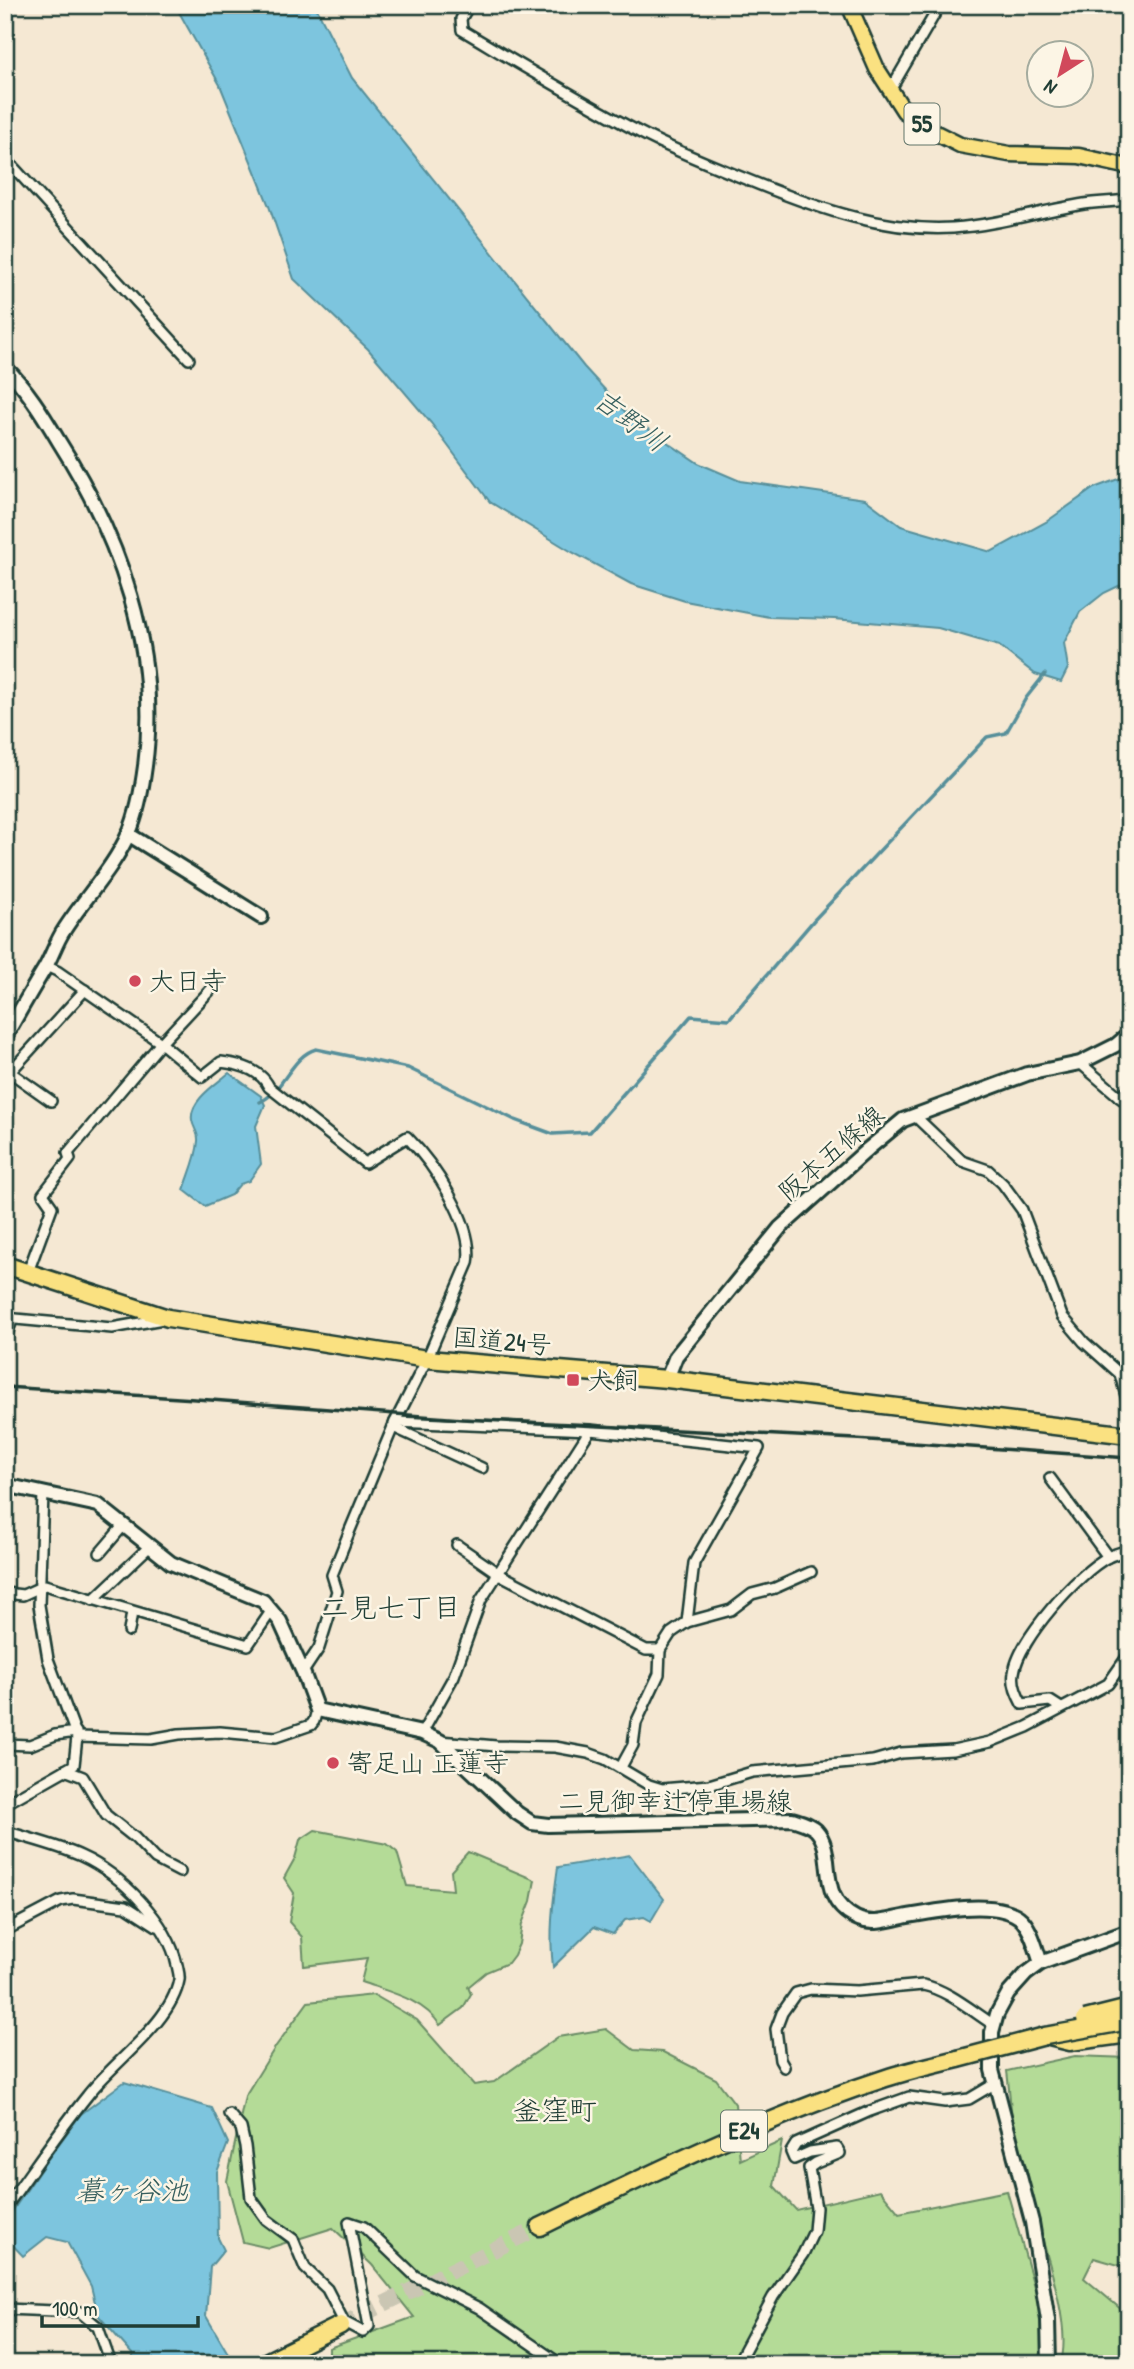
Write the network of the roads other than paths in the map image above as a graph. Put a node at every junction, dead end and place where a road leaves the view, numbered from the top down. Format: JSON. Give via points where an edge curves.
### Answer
{"nodes":[{"id":1,"x":469,"y":5,"type":"edge"},
{"id":2,"x":849,"y":5,"type":"edge"},
{"id":3,"x":940,"y":5,"type":"edge"},
{"id":4,"x":877,"y":69,"type":"junction"},
{"id":5,"x":5,"y":159,"type":"edge"},
{"id":6,"x":1129,"y":167,"type":"edge"},
{"id":7,"x":1129,"y":197,"type":"edge"},
{"id":8,"x":189,"y":359,"type":"dead end"},
{"id":9,"x":5,"y":367,"type":"edge"},
{"id":10,"x":128,"y":834,"type":"junction"},
{"id":11,"x":261,"y":917,"type":"dead end"},
{"id":12,"x":46,"y":966,"type":"junction"},
{"id":13,"x":215,"y":985,"type":"dead end"},
{"id":14,"x":85,"y":990,"type":"junction"},
{"id":15,"x":1129,"y":1034,"type":"edge"},
{"id":16,"x":5,"y":1037,"type":"edge"},
{"id":17,"x":161,"y":1043,"type":"junction"},
{"id":18,"x":1080,"y":1063,"type":"junction"},
{"id":19,"x":1129,"y":1089,"type":"edge"},
{"id":20,"x":1119,"y":1097,"type":"junction"},
{"id":21,"x":51,"y":1101,"type":"dead end"},
{"id":22,"x":1129,"y":1105,"type":"edge"},
{"id":23,"x":915,"y":1116,"type":"junction"},
{"id":24,"x":5,"y":1265,"type":"edge"},
{"id":25,"x":28,"y":1272,"type":"junction"},
{"id":26,"x":9,"y":1318,"type":"edge"},
{"id":27,"x":168,"y":1318,"type":"junction"},
{"id":28,"x":5,"y":1339,"type":"edge"},
{"id":29,"x":427,"y":1359,"type":"junction"},
{"id":30,"x":667,"y":1379,"type":"junction"},
{"id":31,"x":1129,"y":1407,"type":"edge"},
{"id":32,"x":394,"y":1424,"type":"junction"},
{"id":33,"x":590,"y":1430,"type":"junction"},
{"id":34,"x":1128,"y":1430,"type":"edge"},
{"id":35,"x":482,"y":1468,"type":"dead end"},
{"id":36,"x":1050,"y":1478,"type":"dead end"},
{"id":37,"x":5,"y":1485,"type":"edge"},
{"id":38,"x":43,"y":1494,"type":"junction"},
{"id":39,"x":123,"y":1526,"type":"junction"},
{"id":40,"x":457,"y":1545,"type":"dead end"},
{"id":41,"x":149,"y":1547,"type":"junction"},
{"id":42,"x":1129,"y":1550,"type":"edge"},
{"id":43,"x":100,"y":1553,"type":"dead end"},
{"id":44,"x":1108,"y":1557,"type":"junction"},
{"id":45,"x":811,"y":1572,"type":"dead end"},
{"id":46,"x":499,"y":1574,"type":"junction"},
{"id":47,"x":38,"y":1589,"type":"junction"},
{"id":48,"x":5,"y":1593,"type":"edge"},
{"id":49,"x":93,"y":1600,"type":"junction"},
{"id":50,"x":272,"y":1610,"type":"junction"},
{"id":51,"x":132,"y":1612,"type":"junction"},
{"id":52,"x":687,"y":1622,"type":"junction"},
{"id":53,"x":129,"y":1631,"type":"dead end"},
{"id":54,"x":660,"y":1650,"type":"junction"},
{"id":55,"x":1129,"y":1654,"type":"edge"},
{"id":56,"x":303,"y":1672,"type":"junction"},
{"id":57,"x":1061,"y":1708,"type":"junction"},
{"id":58,"x":317,"y":1710,"type":"junction"},
{"id":59,"x":422,"y":1733,"type":"junction"},
{"id":60,"x":76,"y":1734,"type":"junction"},
{"id":61,"x":440,"y":1741,"type":"junction"},
{"id":62,"x":5,"y":1744,"type":"edge"},
{"id":63,"x":621,"y":1767,"type":"junction"},
{"id":64,"x":65,"y":1770,"type":"junction"},
{"id":65,"x":5,"y":1804,"type":"edge"},
{"id":66,"x":5,"y":1830,"type":"edge"},
{"id":67,"x":180,"y":1872,"type":"dead end"},
{"id":68,"x":6,"y":1930,"type":"edge"},
{"id":69,"x":164,"y":1931,"type":"junction"},
{"id":70,"x":1129,"y":1931,"type":"edge"},
{"id":71,"x":1041,"y":1964,"type":"junction"},
{"id":72,"x":1129,"y":2008,"type":"edge"},
{"id":73,"x":1129,"y":2021,"type":"edge"},
{"id":74,"x":993,"y":2025,"type":"junction"},
{"id":75,"x":1129,"y":2034,"type":"edge"},
{"id":76,"x":1045,"y":2036,"type":"junction"},
{"id":77,"x":976,"y":2054,"type":"junction"},
{"id":78,"x":784,"y":2067,"type":"dead end"},
{"id":79,"x":996,"y":2083,"type":"junction"},
{"id":80,"x":229,"y":2114,"type":"dead end"},
{"id":81,"x":5,"y":2208,"type":"edge"},
{"id":82,"x":540,"y":2227,"type":"tunnel mouth"},
{"id":83,"x":5,"y":2309,"type":"edge"},
{"id":84,"x":341,"y":2325,"type":"tunnel mouth"},
{"id":85,"x":111,"y":2364,"type":"edge"},
{"id":86,"x":262,"y":2364,"type":"edge"},
{"id":87,"x":556,"y":2364,"type":"edge"},
{"id":88,"x":737,"y":2364,"type":"edge"},
{"id":89,"x":1049,"y":2364,"type":"edge"}],
"edges":[{"from":1,"to":7,"type":"street","via":[[461,19],[462,30],[643,134],[710,165],[849,216],[883,224],[953,228]]},
{"from":2,"to":4,"type":"main road","number":"55"},
{"from":3,"to":4,"type":"street","via":[[892,87]]},
{"from":4,"to":6,"type":"main road","number":"55","via":[[904,111],[960,145],[1009,154],[1079,156]]},
{"from":5,"to":8,"type":"street"},
{"from":9,"to":10,"type":"main road","via":[[25,387],[80,475],[109,534],[142,642],[148,745],[138,809]]},
{"from":10,"to":11,"type":"main road"},
{"from":10,"to":12,"type":"main road","via":[[109,869],[63,932]]},
{"from":12,"to":14,"type":"street"},
{"from":12,"to":16,"type":"main road"},
{"from":13,"to":17,"type":"street"},
{"from":14,"to":17,"type":"street"},
{"from":14,"to":21,"type":"street","via":[[10,1072]]},
{"from":15,"to":18,"type":"main road","name":"阪本五條線"},
{"from":17,"to":25,"type":"street","via":[[68,1153],[70,1159],[43,1194],[52,1208]]},
{"from":17,"to":29,"type":"street","via":[[202,1077],[221,1062],[265,1077],[269,1087],[365,1163],[407,1137],[444,1184],[470,1253]]},
{"from":18,"to":20,"type":"street"},
{"from":18,"to":23,"type":"main road","name":"阪本五條線","via":[[1027,1074]]},
{"from":19,"to":20,"type":"street"},
{"from":20,"to":22,"type":"street"},
{"from":23,"to":30,"type":"main road","name":"阪本五條線","via":[[903,1120],[868,1149],[780,1228],[676,1356]]},
{"from":23,"to":31,"type":"street","via":[[962,1161],[988,1170],[1003,1184],[1022,1210],[1062,1316],[1120,1374]]},
{"from":24,"to":25,"type":"highway","name":"国道24号"},
{"from":25,"to":27,"type":"highway","name":"国道24号"},
{"from":26,"to":27,"type":"street","via":[[112,1328]]},
{"from":26,"to":28,"type":"street"},
{"from":27,"to":29,"type":"highway","name":"国道24号"},
{"from":29,"to":30,"type":"highway","name":"国道24号"},
{"from":29,"to":32,"type":"street"},
{"from":30,"to":34,"type":"highway","name":"国道24号"},
{"from":32,"to":33,"type":"street"},
{"from":32,"to":35,"type":"street"},
{"from":32,"to":56,"type":"street","via":[[332,1576],[337,1591],[319,1648]]},
{"from":33,"to":46,"type":"street"},
{"from":33,"to":52,"type":"street","via":[[759,1448],[694,1563]]},
{"from":36,"to":44,"type":"street"},
{"from":37,"to":38,"type":"main road"},
{"from":38,"to":39,"type":"main road","via":[[98,1505]]},
{"from":38,"to":47,"type":"street"},
{"from":39,"to":41,"type":"main road"},
{"from":39,"to":43,"type":"street"},
{"from":40,"to":46,"type":"street"},
{"from":41,"to":49,"type":"street"},
{"from":41,"to":50,"type":"main road","via":[[170,1563],[254,1597]]},
{"from":42,"to":44,"type":"street"},
{"from":44,"to":57,"type":"street","via":[[1066,1591],[1037,1626],[1016,1664],[1013,1675],[1022,1704],[1049,1700]]},
{"from":45,"to":52,"type":"street","via":[[752,1594],[731,1610]]},
{"from":46,"to":54,"type":"street","via":[[646,1650]]},
{"from":46,"to":59,"type":"street","via":[[481,1600],[454,1676]]},
{"from":47,"to":48,"type":"street","via":[[23,1595]]},
{"from":47,"to":49,"type":"street","via":[[45,1586]]},
{"from":47,"to":60,"type":"street","via":[[48,1659]]},
{"from":49,"to":51,"type":"street"},
{"from":50,"to":51,"type":"street","via":[[248,1645]]},
{"from":50,"to":56,"type":"main road"},
{"from":51,"to":53,"type":"street"},
{"from":52,"to":54,"type":"street","via":[[671,1633]]},
{"from":54,"to":63,"type":"street","via":[[659,1674]]},
{"from":55,"to":57,"type":"street","via":[[1108,1684]]},
{"from":56,"to":58,"type":"main road"},
{"from":57,"to":63,"type":"street","via":[[978,1746],[752,1772],[709,1785],[662,1788]]},
{"from":58,"to":59,"type":"main road","name":"二見御幸辻停車場線"},
{"from":58,"to":60,"type":"street","via":[[310,1725],[276,1737],[220,1732],[150,1739]]},
{"from":59,"to":61,"type":"main road","name":"二見御幸辻停車場線"},
{"from":60,"to":62,"type":"street","via":[[55,1735],[30,1745]]},
{"from":60,"to":64,"type":"street","via":[[74,1765]]},
{"from":61,"to":63,"type":"street","via":[[588,1752]]},
{"from":61,"to":71,"type":"main road","name":"二見御幸辻停車場線","via":[[532,1823],[792,1819],[806,1824],[815,1828],[824,1846],[831,1891],[856,1918],[878,1922],[947,1910],[1009,1912],[1024,1922]]},
{"from":64,"to":65,"type":"street"},
{"from":64,"to":67,"type":"street","via":[[83,1777],[106,1815],[155,1859]]},
{"from":66,"to":69,"type":"street","via":[[82,1856],[107,1871]]},
{"from":68,"to":69,"type":"street","via":[[73,1899],[126,1906]]},
{"from":69,"to":81,"type":"street","via":[[180,1979],[170,2002],[142,2040],[86,2096]]},
{"from":70,"to":71,"type":"main road"},
{"from":71,"to":74,"type":"main road","via":[[1016,1984]]},
{"from":72,"to":77,"type":"highway","bridge":true,"via":[[1004,2041]]},
{"from":73,"to":76,"type":"highway","number":"E24","bridge":true},
{"from":74,"to":78,"type":"street","via":[[944,1991],[923,1985],[857,1991],[811,1989],[796,1993],[776,2029]]},
{"from":74,"to":79,"type":"main road","via":[[990,2057]]},
{"from":75,"to":76,"type":"highway","via":[[1070,2042]]},
{"from":76,"to":77,"type":"highway","number":"E24","bridge":true},
{"from":77,"to":82,"type":"highway","number":"E24","bridge":true,"via":[[888,2077],[774,2118]]},
{"from":79,"to":88,"type":"street","via":[[970,2099],[945,2102],[909,2097],[796,2144],[791,2152],[794,2159],[837,2148],[840,2153],[809,2168],[816,2207],[814,2231]]},
{"from":79,"to":89,"type":"main road","via":[[1032,2222],[1048,2320]]},
{"from":80,"to":87,"type":"street","via":[[241,2129],[251,2198],[266,2219],[293,2239],[305,2268],[327,2289],[344,2322],[363,2332],[369,2326],[349,2222],[364,2227],[415,2276],[479,2308]]},
{"from":83,"to":85,"type":"street","via":[[80,2312],[98,2327]]},
{"from":84,"to":86,"type":"highway"}]}
